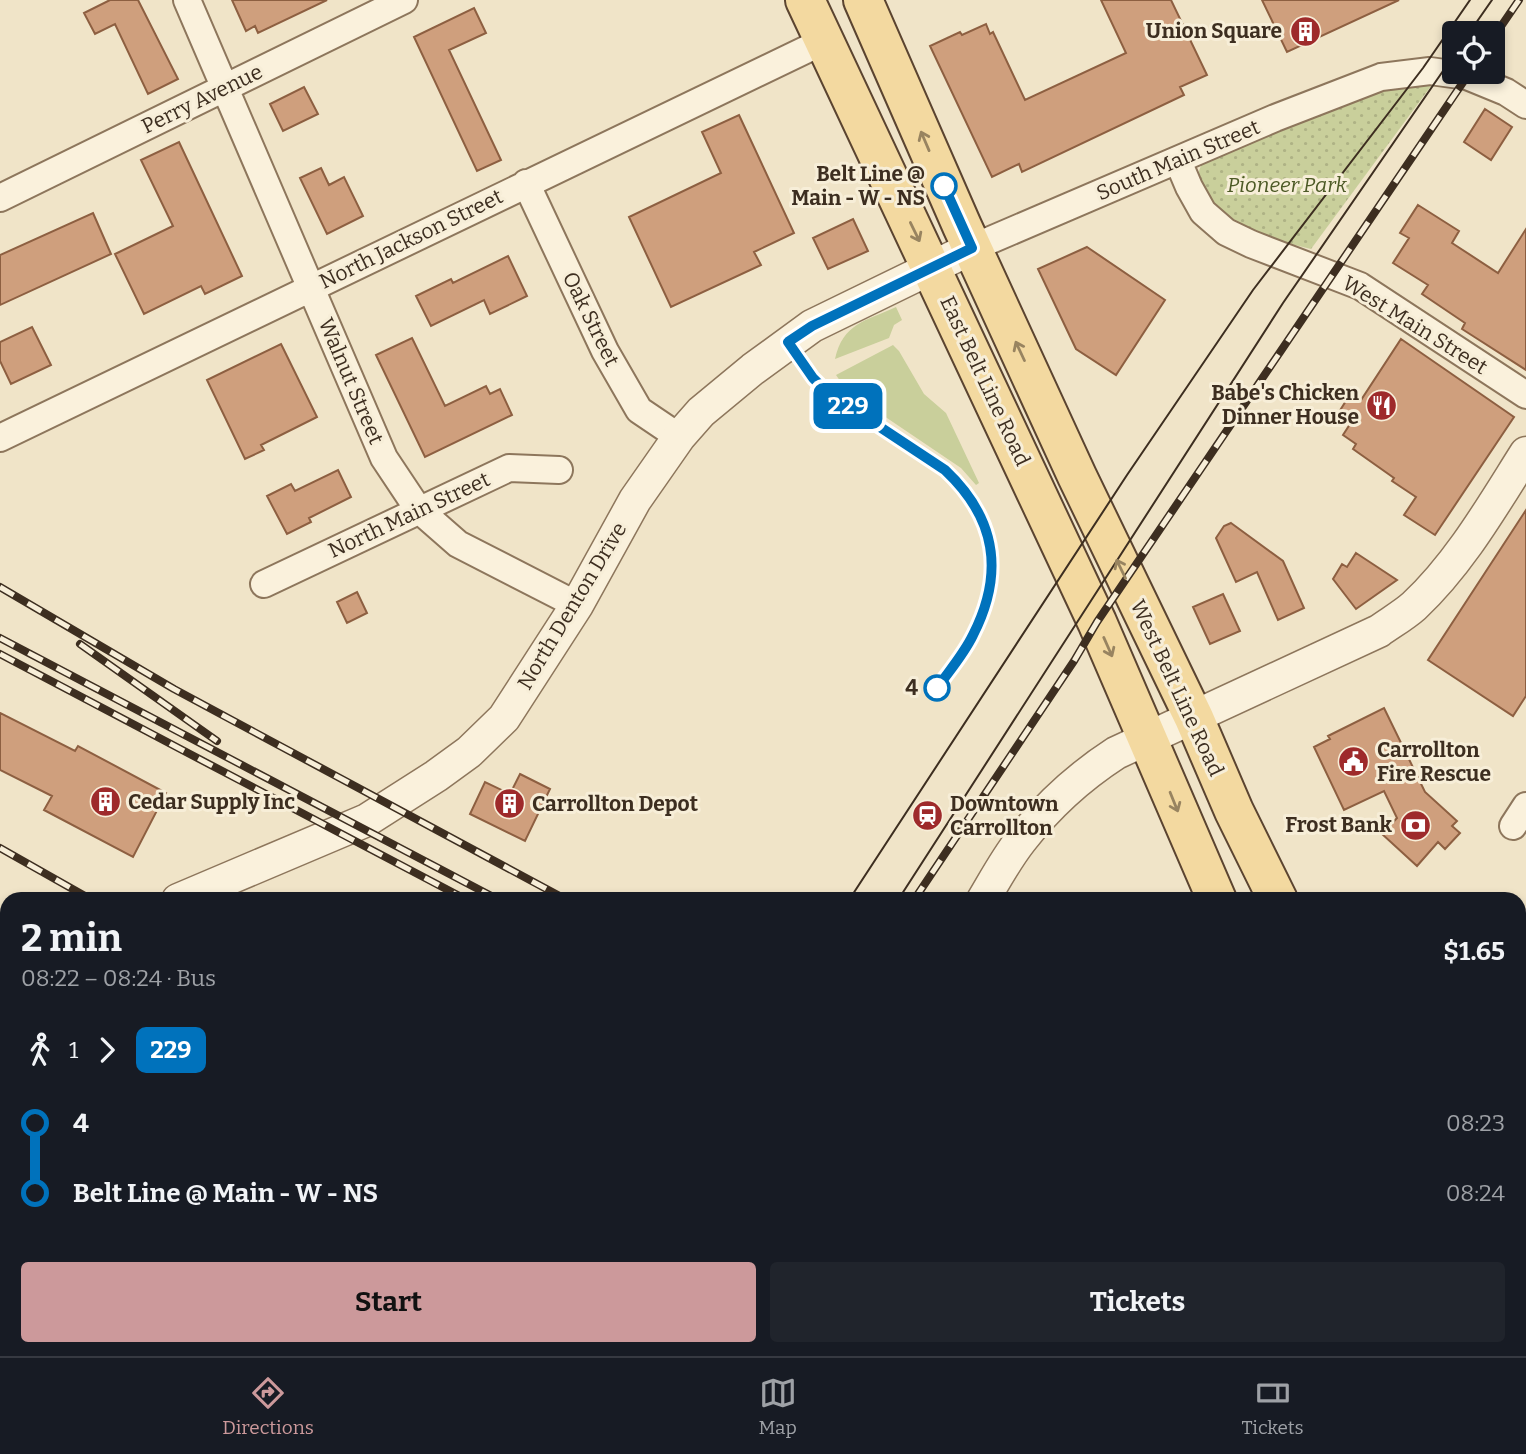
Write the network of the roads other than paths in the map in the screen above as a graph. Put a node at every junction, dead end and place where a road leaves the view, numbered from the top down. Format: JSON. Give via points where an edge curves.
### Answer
{"nodes":[{"id":1,"x":187,"y":0,"type":"edge"},
{"id":2,"x":404,"y":0,"type":"edge"},
{"id":3,"x":805,"y":0,"type":"edge"},
{"id":4,"x":863,"y":0,"type":"edge"},
{"id":5,"x":824,"y":41,"type":"junction"},
{"id":6,"x":226,"y":88,"type":"junction"},
{"id":7,"x":1526,"y":105,"type":"edge"},
{"id":8,"x":1178,"y":161,"type":"junction"},
{"id":9,"x":526,"y":183,"type":"junction"},
{"id":10,"x":0,"y":198,"type":"edge"},
{"id":11,"x":972,"y":248,"type":"junction"},
{"id":12,"x":932,"y":267,"type":"junction"},
{"id":13,"x":310,"y":287,"type":"junction"},
{"id":14,"x":1526,"y":395,"type":"edge"},
{"id":15,"x":679,"y":437,"type":"junction"},
{"id":16,"x":0,"y":438,"type":"edge"},
{"id":17,"x":1526,"y":453,"type":"edge"},
{"id":18,"x":559,"y":470,"type":"dead end"},
{"id":19,"x":1077,"y":476,"type":"joint"},
{"id":20,"x":418,"y":509,"type":"junction"},
{"id":21,"x":264,"y":583,"type":"dead end"},
{"id":22,"x":576,"y":606,"type":"junction"},
{"id":23,"x":1194,"y":718,"type":"junction"},
{"id":24,"x":1149,"y":738,"type":"junction"},
{"id":25,"x":197,"y":892,"type":"edge"},
{"id":26,"x":988,"y":892,"type":"edge"},
{"id":27,"x":1214,"y":892,"type":"edge"},
{"id":28,"x":1274,"y":892,"type":"edge"}],
"edges":[{"from":1,"to":6,"type":"street","name":"Walnut Street"},
{"from":2,"to":6,"type":"street","name":"Perry Avenue"},
{"from":3,"to":5,"type":"main road","name":"East Belt Line Road"},
{"from":11,"to":4,"type":"main road","name":"East Belt Line Road","one_way":true},
{"from":5,"to":9,"type":"street","name":"North Jackson Street"},
{"from":5,"to":12,"type":"main road","name":"East Belt Line Road","one_way":true},
{"from":6,"to":10,"type":"street","name":"Perry Avenue"},
{"from":6,"to":13,"type":"street","name":"Walnut Street"},
{"from":7,"to":8,"type":"street","name":"South Main Street","via":[[1466,76],[1403,73],[1364,82]]},
{"from":8,"to":11,"type":"street","name":"South Main Street"},
{"from":8,"to":14,"type":"street","name":"West Main Street","via":[[1203,212],[1226,232],[1360,286]]},
{"from":9,"to":13,"type":"street","name":"North Jackson Street"},
{"from":9,"to":15,"type":"street","name":"Oak Street","via":[[605,351],[639,410]]},
{"from":11,"to":12,"type":"street","name":"South Main Street"},
{"from":19,"to":11,"type":"main road","name":"East Belt Line Road","one_way":true},
{"from":12,"to":15,"type":"street","name":"North Denton Drive","via":[[812,326],[752,369]]},
{"from":12,"to":24,"type":"main road","name":"East Belt Line Road","one_way":true},
{"from":13,"to":16,"type":"street","name":"North Jackson Street"},
{"from":13,"to":20,"type":"street","name":"Walnut Street","via":[[384,458]]},
{"from":15,"to":22,"type":"street","name":"North Denton Drive","via":[[635,500]]},
{"from":17,"to":23,"type":"street","via":[[1436,583],[1412,608],[1379,631]]},
{"from":18,"to":20,"type":"street","name":"North Main Street","via":[[509,468]]},
{"from":23,"to":19,"type":"main road","name":"West Belt Line Road","one_way":true},
{"from":20,"to":21,"type":"street","name":"North Main Street"},
{"from":20,"to":22,"type":"street","name":"Walnut Street","via":[[458,544]]},
{"from":22,"to":25,"type":"street","name":"North Denton Drive","via":[[504,718],[469,752],[367,820]]},
{"from":23,"to":24,"type":"street"},
{"from":23,"to":28,"type":"main road","name":"West Belt Line Road"},
{"from":24,"to":26,"type":"street","via":[[1116,753],[1062,793],[1019,842]]},
{"from":24,"to":27,"type":"main road","one_way":true}]}
